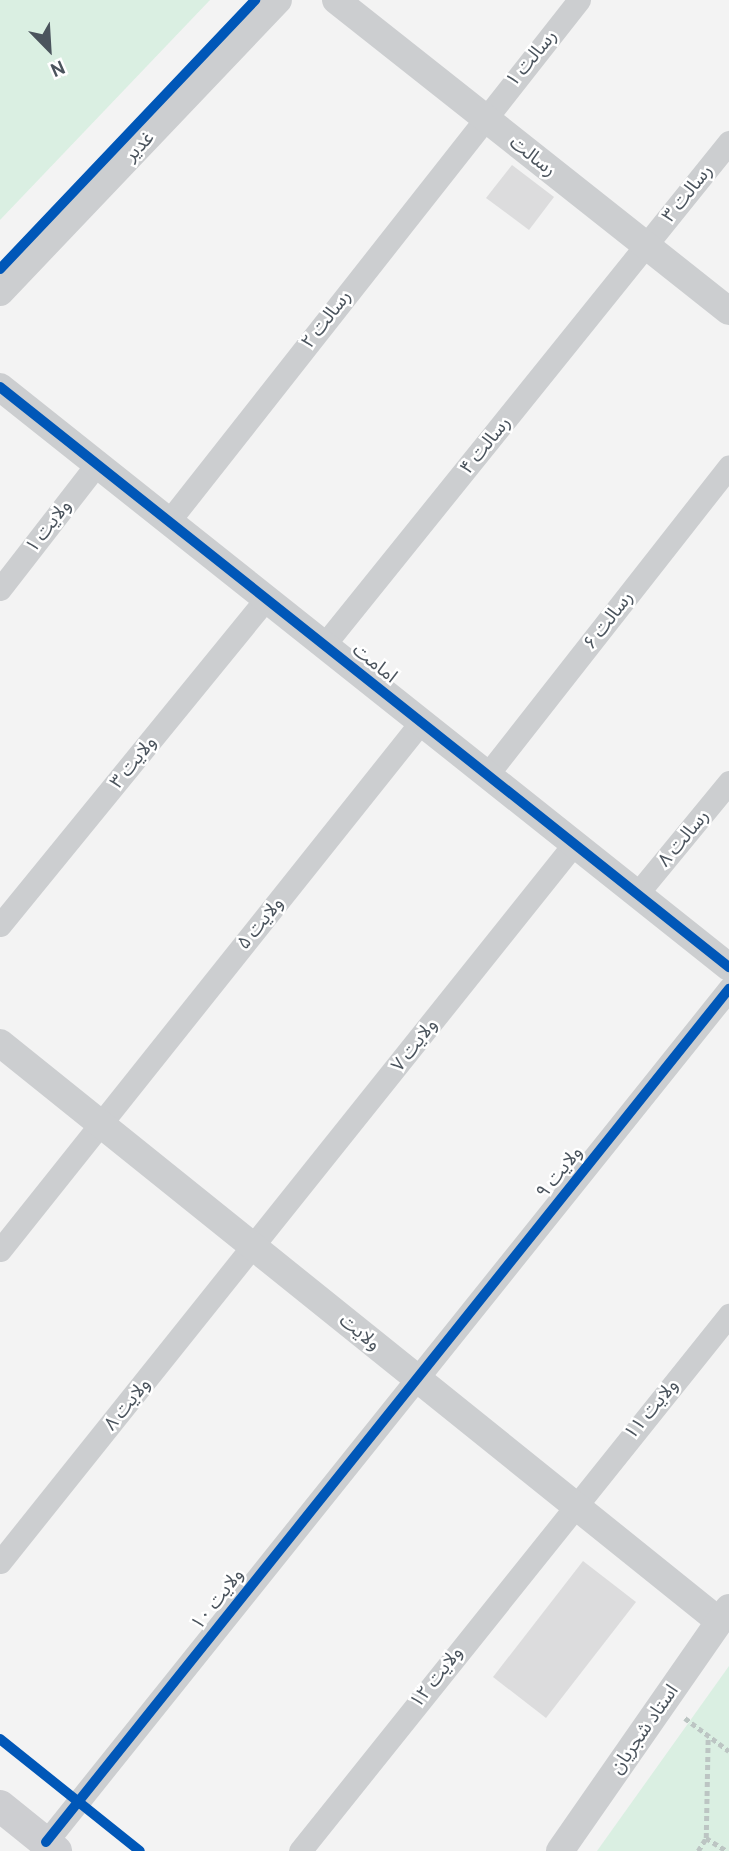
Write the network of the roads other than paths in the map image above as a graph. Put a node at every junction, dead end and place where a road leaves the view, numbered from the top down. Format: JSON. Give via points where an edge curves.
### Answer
{"nodes":[{"id":1,"x":278,"y":0,"type":"edge"},
{"id":2,"x":336,"y":0,"type":"edge"},
{"id":3,"x":579,"y":0,"type":"edge"},
{"id":4,"x":482,"y":116,"type":"junction"},
{"id":5,"x":729,"y":142,"type":"edge"},
{"id":6,"x":645,"y":245,"type":"junction"},
{"id":7,"x":0,"y":292,"type":"edge"},
{"id":8,"x":729,"y":312,"type":"edge"},
{"id":9,"x":0,"y":387,"type":"edge"},
{"id":10,"x":97,"y":464,"type":"junction"},
{"id":11,"x":729,"y":466,"type":"edge"},
{"id":12,"x":169,"y":521,"type":"junction"},
{"id":13,"x":0,"y":589,"type":"edge"},
{"id":14,"x":267,"y":599,"type":"junction"},
{"id":15,"x":324,"y":645,"type":"junction"},
{"id":16,"x":421,"y":722,"type":"junction"},
{"id":17,"x":487,"y":775,"type":"junction"},
{"id":18,"x":729,"y":782,"type":"edge"},
{"id":19,"x":575,"y":844,"type":"junction"},
{"id":20,"x":637,"y":894,"type":"junction"},
{"id":21,"x":0,"y":925,"type":"edge"},
{"id":22,"x":729,"y":967,"type":"edge"},
{"id":23,"x":729,"y":989,"type":"edge"},
{"id":24,"x":0,"y":1043,"type":"edge"},
{"id":25,"x":100,"y":1123,"type":"junction"},
{"id":26,"x":254,"y":1247,"type":"junction"},
{"id":27,"x":0,"y":1250,"type":"edge"},
{"id":28,"x":729,"y":1315,"type":"edge"},
{"id":29,"x":416,"y":1377,"type":"junction"},
{"id":30,"x":573,"y":1503,"type":"junction"},
{"id":31,"x":0,"y":1562,"type":"edge"},
{"id":32,"x":724,"y":1615,"type":"edge"},
{"id":33,"x":0,"y":1806,"type":"edge"},
{"id":34,"x":51,"y":1847,"type":"edge"},
{"id":35,"x":300,"y":1851,"type":"edge"},
{"id":36,"x":560,"y":1851,"type":"edge"}],
"edges":[{"from":1,"to":7,"type":"street","name":"غدیر"},
{"from":2,"to":4,"type":"street","name":"رسالت"},
{"from":3,"to":4,"type":"street","name":"رسالت ۱"},
{"from":4,"to":6,"type":"street","name":"رسالت"},
{"from":4,"to":12,"type":"street","name":"رسالت ۲"},
{"from":5,"to":6,"type":"street","name":"رسالت ۳"},
{"from":6,"to":8,"type":"street","name":"رسالت"},
{"from":6,"to":15,"type":"street","name":"رسالت ۴"},
{"from":9,"to":10,"type":"street","name":"امامت"},
{"from":10,"to":12,"type":"street","name":"امامت"},
{"from":10,"to":13,"type":"street","name":"ولایت ۱"},
{"from":11,"to":17,"type":"street","name":"رسالت ۶"},
{"from":12,"to":14,"type":"street","name":"امامت"},
{"from":14,"to":15,"type":"street","name":"امامت"},
{"from":14,"to":21,"type":"street","name":"ولایت ۳"},
{"from":15,"to":16,"type":"street","name":"امامت"},
{"from":16,"to":17,"type":"street","name":"امامت"},
{"from":16,"to":25,"type":"street","name":"ولایت ۵"},
{"from":17,"to":19,"type":"street","name":"امامت"},
{"from":18,"to":20,"type":"street","name":"رسالت ۸"},
{"from":19,"to":20,"type":"street","name":"امامت"},
{"from":19,"to":26,"type":"street","name":"ولایت ۷"},
{"from":20,"to":22,"type":"street","name":"امامت"},
{"from":23,"to":29,"type":"street","name":"ولایت ۹"},
{"from":24,"to":25,"type":"street","name":"ولایت"},
{"from":25,"to":26,"type":"street","name":"ولایت"},
{"from":25,"to":27,"type":"street","name":"ولایت ۵"},
{"from":26,"to":29,"type":"street","name":"ولایت"},
{"from":26,"to":31,"type":"street","name":"ولایت ۸"},
{"from":28,"to":30,"type":"street","name":"ولایت ۱۱"},
{"from":29,"to":30,"type":"street","name":"ولایت"},
{"from":29,"to":34,"type":"street","name":"ولایت ۱۰"},
{"from":30,"to":32,"type":"street","name":"ولایت"},
{"from":30,"to":35,"type":"street","name":"ولایت ۱۲"},
{"from":32,"to":36,"type":"street","name":"استاد شجریان"},
{"from":33,"to":34,"type":"main road"}]}
